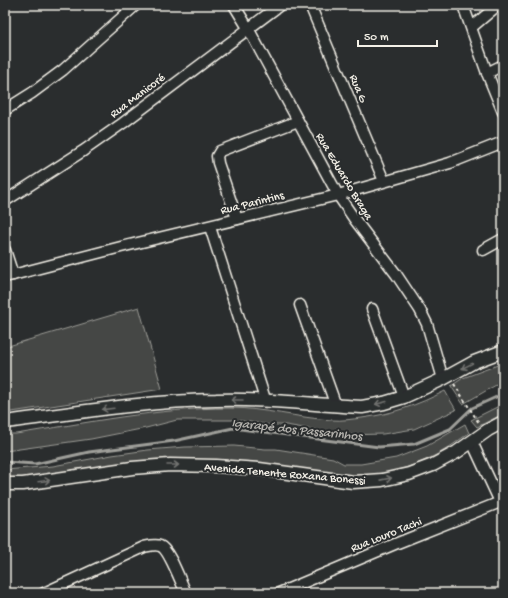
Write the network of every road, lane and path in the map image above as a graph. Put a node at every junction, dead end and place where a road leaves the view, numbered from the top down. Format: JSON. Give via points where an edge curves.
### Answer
{"nodes":[{"id":1,"x":136,"y":5,"type":"edge"},
{"id":2,"x":234,"y":5,"type":"edge"},
{"id":3,"x":280,"y":5,"type":"edge"},
{"id":4,"x":310,"y":5,"type":"edge"},
{"id":5,"x":463,"y":5,"type":"edge"},
{"id":6,"x":498,"y":5,"type":"edge"},
{"id":7,"x":472,"y":27,"type":"junction"},
{"id":8,"x":248,"y":28,"type":"junction"},
{"id":9,"x":503,"y":66,"type":"edge"},
{"id":10,"x":487,"y":73,"type":"junction"},
{"id":11,"x":5,"y":110,"type":"edge"},
{"id":12,"x":503,"y":112,"type":"edge"},
{"id":13,"x":298,"y":121,"type":"junction"},
{"id":14,"x":503,"y":142,"type":"edge"},
{"id":15,"x":384,"y":181,"type":"junction"},
{"id":16,"x":338,"y":195,"type":"junction"},
{"id":17,"x":5,"y":201,"type":"edge"},
{"id":18,"x":237,"y":219,"type":"junction"},
{"id":19,"x":210,"y":226,"type":"junction"},
{"id":20,"x":503,"y":239,"type":"edge"},
{"id":21,"x":5,"y":250,"type":"edge"},
{"id":22,"x":483,"y":250,"type":"dead end"},
{"id":23,"x":9,"y":276,"type":"edge"},
{"id":24,"x":300,"y":305,"type":"dead end"},
{"id":25,"x":372,"y":309,"type":"dead end"},
{"id":26,"x":503,"y":351,"type":"edge"},
{"id":27,"x":447,"y":380,"type":"junction"},
{"id":28,"x":404,"y":397,"type":"junction"},
{"id":29,"x":265,"y":400,"type":"junction"},
{"id":30,"x":336,"y":406,"type":"junction"},
{"id":31,"x":5,"y":422,"type":"edge"},
{"id":32,"x":503,"y":422,"type":"edge"},
{"id":33,"x":481,"y":426,"type":"dead end"},
{"id":34,"x":472,"y":442,"type":"junction"},
{"id":35,"x":5,"y":484,"type":"edge"},
{"id":36,"x":502,"y":502,"type":"edge"},
{"id":37,"x":44,"y":593,"type":"edge"},
{"id":38,"x":186,"y":593,"type":"edge"},
{"id":39,"x":278,"y":593,"type":"edge"}],
"edges":[{"from":1,"to":11,"type":"street","via":[[63,70]]},
{"from":2,"to":8,"type":"street","name":"Rua Eduardo Braga"},
{"from":3,"to":8,"type":"street","name":"Rua Manicoré"},
{"from":4,"to":15,"type":"street","name":"Rua G"},
{"from":5,"to":7,"type":"street"},
{"from":6,"to":7,"type":"street"},
{"from":7,"to":10,"type":"street"},
{"from":8,"to":13,"type":"street","name":"Rua Eduardo Braga"},
{"from":8,"to":17,"type":"street","name":"Rua Manicoré","via":[[123,123]]},
{"from":9,"to":10,"type":"street"},
{"from":10,"to":12,"type":"street"},
{"from":13,"to":16,"type":"street","name":"Rua Eduardo Braga"},
{"from":13,"to":18,"type":"street","via":[[220,151],[217,156],[218,163]]},
{"from":14,"to":15,"type":"street","name":"Rua Parintins","via":[[450,162]]},
{"from":15,"to":16,"type":"street","name":"Rua Parintins"},
{"from":16,"to":18,"type":"street","name":"Rua Parintins"},
{"from":16,"to":27,"type":"street","name":"Rua Eduardo Braga","via":[[420,310]]},
{"from":18,"to":19,"type":"street","name":"Rua Parintins"},
{"from":19,"to":23,"type":"street","name":"Rua Parintins"},
{"from":19,"to":29,"type":"street"},
{"from":20,"to":22,"type":"street"},
{"from":21,"to":23,"type":"street"},
{"from":24,"to":30,"type":"street"},
{"from":25,"to":28,"type":"street"},
{"from":26,"to":27,"type":"street","one_way":true,"via":[[474,362]]},
{"from":27,"to":28,"type":"street"},
{"from":27,"to":33,"type":"path"},
{"from":28,"to":30,"type":"street","one_way":true,"via":[[362,407]]},
{"from":29,"to":30,"type":"street"},
{"from":29,"to":31,"type":"street","one_way":true,"via":[[155,403]]},
{"from":32,"to":34,"type":"street","name":"Avenida Tenente Roxana Bonessi"},
{"from":35,"to":34,"type":"street","name":"Avenida Tenente Roxana Bonessi","one_way":true,"via":[[23,484],[170,465],[259,469],[367,482],[409,474],[433,465]]},
{"from":34,"to":36,"type":"street"},
{"from":36,"to":39,"type":"street","name":"Rua Louro Tachi"},
{"from":37,"to":38,"type":"street","via":[[144,547],[159,545],[168,553]]}]}
